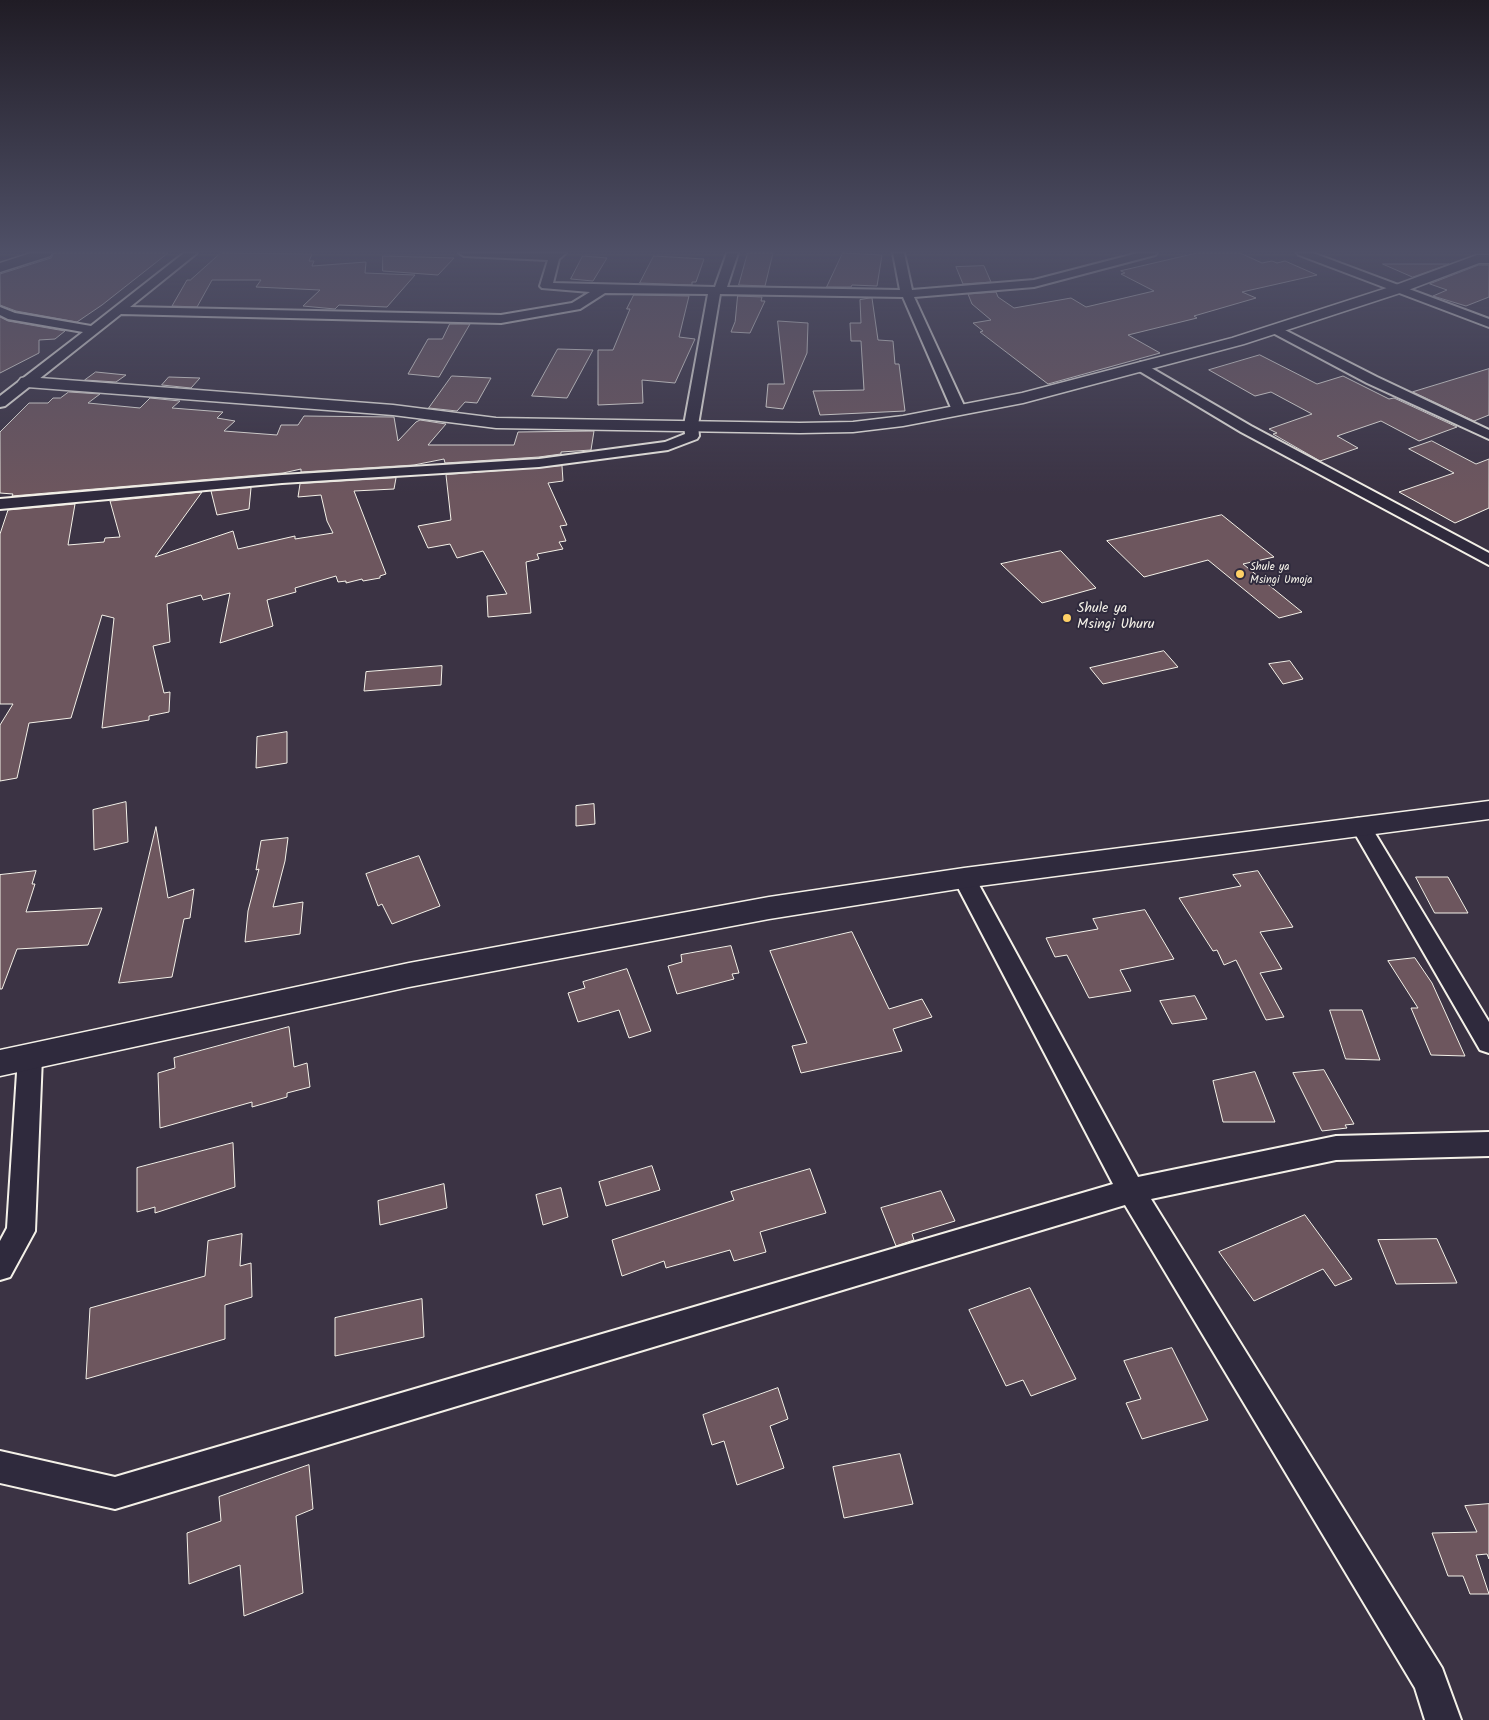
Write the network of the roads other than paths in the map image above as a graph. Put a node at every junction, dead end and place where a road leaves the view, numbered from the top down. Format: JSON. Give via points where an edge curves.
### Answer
{"nodes":[{"id":1,"x":89,"y":333,"type":"edge"},
{"id":2,"x":707,"y":333,"type":"edge"},
{"id":3,"x":925,"y":333,"type":"edge"},
{"id":4,"x":1260,"y":333,"type":"edge"},
{"id":5,"x":1283,"y":333,"type":"edge"},
{"id":6,"x":1141,"y":366,"type":"junction"},
{"id":7,"x":27,"y":382,"type":"junction"},
{"id":8,"x":0,"y":403,"type":"edge"},
{"id":9,"x":959,"y":410,"type":"junction"},
{"id":10,"x":691,"y":425,"type":"junction"},
{"id":11,"x":1489,"y":435,"type":"edge"},
{"id":12,"x":0,"y":504,"type":"edge"},
{"id":13,"x":1489,"y":560,"type":"edge"},
{"id":14,"x":1489,"y":810,"type":"edge"},
{"id":15,"x":1360,"y":825,"type":"junction"},
{"id":16,"x":964,"y":878,"type":"junction"},
{"id":17,"x":1489,"y":1043,"type":"edge"},
{"id":18,"x":30,"y":1057,"type":"junction"},
{"id":19,"x":0,"y":1063,"type":"edge"},
{"id":20,"x":1489,"y":1144,"type":"edge"},
{"id":21,"x":1131,"y":1191,"type":"junction"},
{"id":22,"x":0,"y":1267,"type":"edge"},
{"id":23,"x":0,"y":1467,"type":"edge"},
{"id":24,"x":1443,"y":1720,"type":"edge"}],
"edges":[{"from":1,"to":7,"type":"street"},
{"from":2,"to":10,"type":"street"},
{"from":3,"to":9,"type":"street"},
{"from":4,"to":6,"type":"street"},
{"from":5,"to":11,"type":"street","via":[[1372,380]]},
{"from":6,"to":9,"type":"street","via":[[1023,398]]},
{"from":6,"to":13,"type":"street","via":[[1246,429]]},
{"from":7,"to":8,"type":"street"},
{"from":7,"to":10,"type":"street","via":[[393,410],[496,422]]},
{"from":9,"to":10,"type":"street","via":[[853,427]]},
{"from":10,"to":12,"type":"street","via":[[692,436],[681,442],[538,463],[282,479]]},
{"from":14,"to":15,"type":"street"},
{"from":15,"to":16,"type":"street"},
{"from":15,"to":17,"type":"street"},
{"from":16,"to":18,"type":"street","via":[[769,908],[409,975]]},
{"from":16,"to":21,"type":"street"},
{"from":18,"to":19,"type":"street"},
{"from":18,"to":22,"type":"street","via":[[21,1231]]},
{"from":20,"to":21,"type":"street","via":[[1336,1148]]},
{"from":21,"to":23,"type":"street","via":[[116,1493]]},
{"from":21,"to":24,"type":"street","via":[[1430,1680]]}]}
